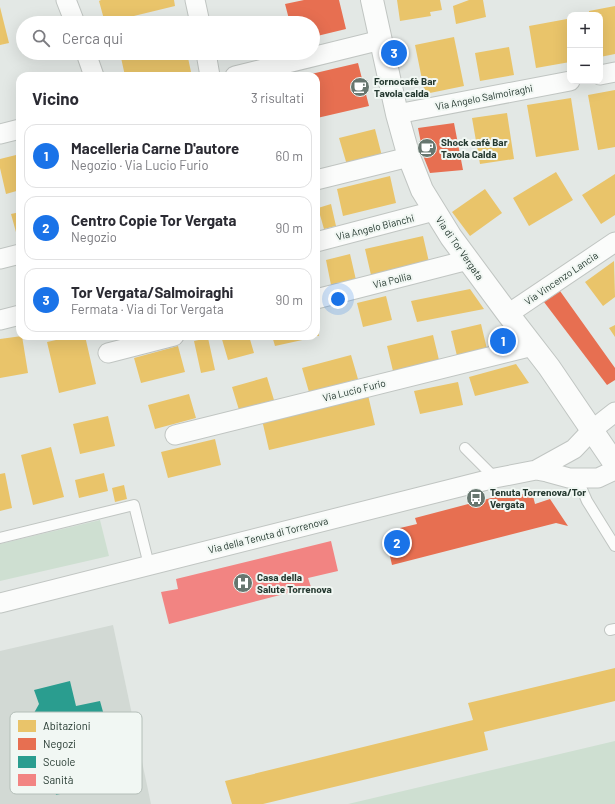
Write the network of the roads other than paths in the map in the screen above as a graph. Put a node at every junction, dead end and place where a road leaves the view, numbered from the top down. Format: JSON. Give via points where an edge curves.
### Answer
{"nodes":[{"id":1,"x":66,"y":0,"type":"edge"},
{"id":2,"x":195,"y":0,"type":"edge"},
{"id":3,"x":372,"y":0,"type":"edge"},
{"id":4,"x":72,"y":16,"type":"edge"},
{"id":5,"x":198,"y":16,"type":"edge"},
{"id":6,"x":381,"y":40,"type":"junction"},
{"id":7,"x":320,"y":55,"type":"edge"},
{"id":8,"x":88,"y":60,"type":"edge"},
{"id":9,"x":207,"y":60,"type":"edge"},
{"id":10,"x":300,"y":60,"type":"edge"},
{"id":11,"x":93,"y":72,"type":"edge"},
{"id":12,"x":209,"y":72,"type":"edge"},
{"id":13,"x":251,"y":72,"type":"edge"},
{"id":14,"x":615,"y":72,"type":"edge"},
{"id":15,"x":603,"y":74,"type":"edge"},
{"id":16,"x":567,"y":82,"type":"edge"},
{"id":17,"x":398,"y":114,"type":"junction"},
{"id":18,"x":16,"y":130,"type":"edge"},
{"id":19,"x":0,"y":134,"type":"edge"},
{"id":20,"x":409,"y":157,"type":"junction"},
{"id":21,"x":320,"y":179,"type":"edge"},
{"id":22,"x":434,"y":211,"type":"junction"},
{"id":23,"x":320,"y":241,"type":"edge"},
{"id":24,"x":615,"y":242,"type":"edge"},
{"id":25,"x":16,"y":255,"type":"edge"},
{"id":26,"x":0,"y":259,"type":"edge"},
{"id":27,"x":468,"y":260,"type":"junction"},
{"id":28,"x":320,"y":298,"type":"edge"},
{"id":29,"x":508,"y":314,"type":"junction"},
{"id":30,"x":16,"y":316,"type":"edge"},
{"id":31,"x":0,"y":320,"type":"edge"},
{"id":32,"x":158,"y":340,"type":"edge"},
{"id":33,"x":533,"y":346,"type":"junction"},
{"id":34,"x":108,"y":353,"type":"dead end"},
{"id":35,"x":615,"y":412,"type":"edge"},
{"id":36,"x":592,"y":430,"type":"junction"},
{"id":37,"x":175,"y":435,"type":"dead end"},
{"id":38,"x":465,"y":448,"type":"dead end"},
{"id":39,"x":615,"y":464,"type":"edge"},
{"id":40,"x":536,"y":470,"type":"junction"},
{"id":41,"x":615,"y":470,"type":"edge"},
{"id":42,"x":495,"y":478,"type":"junction"},
{"id":43,"x":577,"y":478,"type":"junction"},
{"id":44,"x":0,"y":538,"type":"edge"},
{"id":45,"x":615,"y":546,"type":"edge"},
{"id":46,"x":149,"y":565,"type":"junction"},
{"id":47,"x":0,"y":603,"type":"edge"}],
"edges":[{"from":1,"to":4,"type":"street"},
{"from":2,"to":5,"type":"street"},
{"from":3,"to":6,"type":"street","name":"Via di Tor Vergata"},
{"from":6,"to":7,"type":"street"},
{"from":6,"to":17,"type":"street","name":"Via di Tor Vergata"},
{"from":8,"to":11,"type":"street"},
{"from":9,"to":12,"type":"street"},
{"from":10,"to":13,"type":"street"},
{"from":14,"to":15,"type":"street"},
{"from":16,"to":17,"type":"street","name":"Via Angelo Salmoiraghi"},
{"from":17,"to":20,"type":"street","name":"Via di Tor Vergata"},
{"from":18,"to":19,"type":"street"},
{"from":20,"to":21,"type":"street"},
{"from":20,"to":22,"type":"street","name":"Via di Tor Vergata","via":[[422,190]]},
{"from":22,"to":23,"type":"street","name":"Via Angelo Bianchi"},
{"from":22,"to":27,"type":"street","name":"Via di Tor Vergata"},
{"from":24,"to":29,"type":"street","name":"Via Vincenzo Lancia"},
{"from":25,"to":26,"type":"street"},
{"from":27,"to":28,"type":"street","name":"Via Pollia"},
{"from":27,"to":29,"type":"street","name":"Via di Tor Vergata"},
{"from":29,"to":33,"type":"street","name":"Via di Tor Vergata"},
{"from":30,"to":31,"type":"street"},
{"from":32,"to":34,"type":"street"},
{"from":33,"to":36,"type":"street","name":"Via di Tor Vergata"},
{"from":33,"to":37,"type":"street","name":"Via Lucio Furio"},
{"from":35,"to":36,"type":"street","name":"Via della Tenuta di Torrenova"},
{"from":36,"to":39,"type":"street","name":"Via di Tor Vergata"},
{"from":36,"to":40,"type":"street","name":"Via della Tenuta di Torrenova","via":[[574,449]]},
{"from":38,"to":42,"type":"lane"},
{"from":40,"to":42,"type":"street","name":"Via della Tenuta di Torrenova"},
{"from":40,"to":43,"type":"street","name":"Via della Tenuta di Torrenova"},
{"from":41,"to":43,"type":"street","name":"Via della Tenuta di Torrenova","via":[[598,478]]},
{"from":42,"to":46,"type":"street","name":"Via della Tenuta di Torrenova"},
{"from":43,"to":45,"type":"lane","via":[[587,501]]},
{"from":44,"to":46,"type":"lane","via":[[134,505]]},
{"from":46,"to":47,"type":"street","name":"Via della Tenuta di Torrenova"}]}
